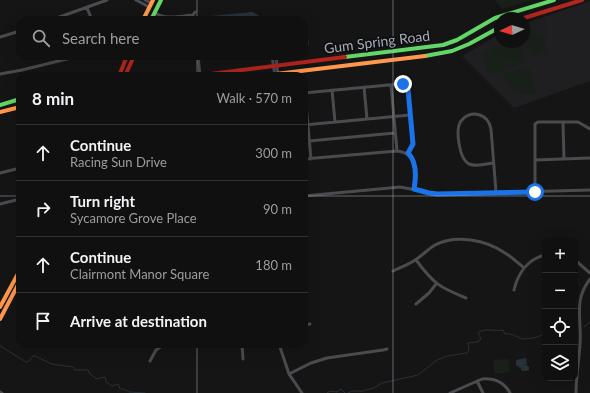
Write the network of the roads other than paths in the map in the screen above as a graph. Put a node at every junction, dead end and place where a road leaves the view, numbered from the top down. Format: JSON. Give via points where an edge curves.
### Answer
{"nodes":[{"id":1,"x":107,"y":0,"type":"edge"},
{"id":2,"x":136,"y":0,"type":"edge"},
{"id":3,"x":145,"y":0,"type":"edge"},
{"id":4,"x":157,"y":0,"type":"edge"},
{"id":5,"x":161,"y":0,"type":"edge"},
{"id":6,"x":554,"y":0,"type":"edge"},
{"id":7,"x":582,"y":0,"type":"edge"},
{"id":8,"x":151,"y":3,"type":"edge"},
{"id":9,"x":87,"y":8,"type":"junction"},
{"id":10,"x":155,"y":13,"type":"junction"},
{"id":11,"x":63,"y":16,"type":"edge"},
{"id":12,"x":90,"y":16,"type":"edge"},
{"id":13,"x":145,"y":16,"type":"edge"},
{"id":14,"x":153,"y":16,"type":"edge"},
{"id":15,"x":159,"y":16,"type":"edge"},
{"id":16,"x":178,"y":16,"type":"edge"},
{"id":17,"x":194,"y":16,"type":"edge"},
{"id":18,"x":530,"y":16,"type":"edge"},
{"id":19,"x":494,"y":30,"type":"edge"},
{"id":20,"x":16,"y":31,"type":"edge"},
{"id":21,"x":0,"y":37,"type":"edge"},
{"id":22,"x":63,"y":60,"type":"edge"},
{"id":23,"x":125,"y":60,"type":"edge"},
{"id":24,"x":132,"y":60,"type":"edge"},
{"id":25,"x":198,"y":60,"type":"edge"},
{"id":26,"x":273,"y":60,"type":"edge"},
{"id":27,"x":276,"y":60,"type":"edge"},
{"id":28,"x":275,"y":66,"type":"junction"},
{"id":29,"x":121,"y":72,"type":"edge"},
{"id":30,"x":127,"y":72,"type":"edge"},
{"id":31,"x":200,"y":72,"type":"edge"},
{"id":32,"x":230,"y":72,"type":"edge"},
{"id":33,"x":276,"y":72,"type":"edge"},
{"id":34,"x":299,"y":72,"type":"edge"},
{"id":35,"x":0,"y":74,"type":"edge"},
{"id":36,"x":391,"y":85,"type":"junction"},
{"id":37,"x":364,"y":87,"type":"junction"},
{"id":38,"x":332,"y":90,"type":"junction"},
{"id":39,"x":308,"y":93,"type":"edge"},
{"id":40,"x":16,"y":100,"type":"edge"},
{"id":41,"x":0,"y":105,"type":"edge"},
{"id":42,"x":16,"y":108,"type":"edge"},
{"id":43,"x":0,"y":112,"type":"edge"},
{"id":44,"x":410,"y":115,"type":"junction"},
{"id":45,"x":394,"y":116,"type":"junction"},
{"id":46,"x":367,"y":119,"type":"junction"},
{"id":47,"x":335,"y":122,"type":"junction"},
{"id":48,"x":564,"y":122,"type":"junction"},
{"id":49,"x":308,"y":125,"type":"edge"},
{"id":50,"x":590,"y":129,"type":"edge"},
{"id":51,"x":395,"y":133,"type":"junction"},
{"id":52,"x":308,"y":136,"type":"edge"},
{"id":53,"x":309,"y":141,"type":"junction"},
{"id":54,"x":397,"y":151,"type":"junction"},
{"id":55,"x":408,"y":153,"type":"junction"},
{"id":56,"x":590,"y":158,"type":"edge"},
{"id":57,"x":311,"y":159,"type":"joint"},
{"id":58,"x":564,"y":159,"type":"junction"},
{"id":59,"x":535,"y":160,"type":"junction"},
{"id":60,"x":493,"y":163,"type":"junction"},
{"id":61,"x":16,"y":169,"type":"edge"},
{"id":62,"x":0,"y":173,"type":"edge"},
{"id":63,"x":414,"y":189,"type":"junction"},
{"id":64,"x":590,"y":190,"type":"edge"},
{"id":65,"x":496,"y":192,"type":"junction"},
{"id":66,"x":535,"y":192,"type":"junction"},
{"id":67,"x":308,"y":196,"type":"edge"},
{"id":68,"x":16,"y":200,"type":"edge"},
{"id":69,"x":0,"y":204,"type":"edge"},
{"id":70,"x":542,"y":256,"type":"edge"},
{"id":71,"x":416,"y":260,"type":"junction"},
{"id":72,"x":578,"y":263,"type":"edge"},
{"id":73,"x":524,"y":268,"type":"junction"},
{"id":74,"x":393,"y":271,"type":"dead end"},
{"id":75,"x":590,"y":274,"type":"edge"},
{"id":76,"x":16,"y":276,"type":"edge"},
{"id":77,"x":590,"y":279,"type":"edge"},
{"id":78,"x":436,"y":284,"type":"junction"},
{"id":79,"x":16,"y":289,"type":"edge"},
{"id":80,"x":514,"y":290,"type":"dead end"},
{"id":81,"x":466,"y":298,"type":"dead end"},
{"id":82,"x":2,"y":299,"type":"edge"},
{"id":83,"x":416,"y":304,"type":"dead end"},
{"id":84,"x":0,"y":307,"type":"edge"},
{"id":85,"x":0,"y":319,"type":"edge"},
{"id":86,"x":159,"y":348,"type":"edge"},
{"id":87,"x":242,"y":348,"type":"edge"},
{"id":88,"x":280,"y":348,"type":"edge"},
{"id":89,"x":387,"y":349,"type":"dead end"},
{"id":90,"x":243,"y":359,"type":"dead end"},
{"id":91,"x":150,"y":361,"type":"dead end"},
{"id":92,"x":289,"y":374,"type":"junction"},
{"id":93,"x":477,"y":381,"type":"junction"},
{"id":94,"x":302,"y":393,"type":"edge"},
{"id":95,"x":450,"y":393,"type":"edge"},
{"id":96,"x":483,"y":393,"type":"edge"},
{"id":97,"x":510,"y":393,"type":"edge"},
{"id":98,"x":576,"y":393,"type":"edge"}],
"edges":[{"from":1,"to":9,"type":"street"},
{"from":2,"to":8,"type":"street"},
{"from":3,"to":8,"type":"street"},
{"from":4,"to":10,"type":"main road"},
{"from":5,"to":10,"type":"main road"},
{"from":6,"to":28,"type":"main road","name":"Gum Spring Road","via":[[495,18],[457,40],[443,45]]},
{"from":7,"to":18,"type":"main road"},
{"from":8,"to":13,"type":"main road"},
{"from":9,"to":11,"type":"street"},
{"from":9,"to":12,"type":"street"},
{"from":10,"to":14,"type":"main road"},
{"from":10,"to":15,"type":"street"},
{"from":16,"to":17,"type":"street","via":[[194,13]]},
{"from":19,"to":34,"type":"main road","name":"Gum Spring Road","via":[[470,44],[438,54]]},
{"from":20,"to":21,"type":"street"},
{"from":22,"to":35,"type":"street"},
{"from":23,"to":29,"type":"main road"},
{"from":24,"to":30,"type":"main road"},
{"from":25,"to":31,"type":"street"},
{"from":26,"to":28,"type":"street"},
{"from":27,"to":28,"type":"street"},
{"from":28,"to":32,"type":"main road","name":"Gum Spring Road"},
{"from":28,"to":33,"type":"street"},
{"from":36,"to":37,"type":"street"},
{"from":36,"to":44,"type":"street","via":[[401,84],[407,87]]},
{"from":36,"to":45,"type":"street"},
{"from":37,"to":38,"type":"street"},
{"from":37,"to":46,"type":"street"},
{"from":38,"to":39,"type":"street"},
{"from":38,"to":47,"type":"street"},
{"from":40,"to":41,"type":"main road"},
{"from":42,"to":43,"type":"main road"},
{"from":44,"to":45,"type":"street"},
{"from":44,"to":55,"type":"street","via":[[413,144]]},
{"from":45,"to":46,"type":"street"},
{"from":45,"to":51,"type":"street"},
{"from":46,"to":47,"type":"street"},
{"from":47,"to":49,"type":"street"},
{"from":48,"to":50,"type":"street","via":[[578,122]]},
{"from":48,"to":58,"type":"street"},
{"from":48,"to":59,"type":"street","via":[[534,124]]},
{"from":51,"to":53,"type":"street"},
{"from":51,"to":54,"type":"street"},
{"from":52,"to":53,"type":"street"},
{"from":53,"to":57,"type":"street"},
{"from":54,"to":55,"type":"street"},
{"from":54,"to":57,"type":"street"},
{"from":55,"to":63,"type":"street","via":[[414,164]]},
{"from":56,"to":58,"type":"street"},
{"from":58,"to":59,"type":"street"},
{"from":59,"to":66,"type":"street"},
{"from":60,"to":60,"type":"street","via":[[491,129],[488,121],[481,115],[467,116],[461,120],[458,128],[462,156],[472,165]]},
{"from":60,"to":65,"type":"street"},
{"from":61,"to":62,"type":"street"},
{"from":63,"to":65,"type":"street","via":[[437,194]]},
{"from":63,"to":67,"type":"street","via":[[400,187]]},
{"from":64,"to":66,"type":"street"},
{"from":65,"to":66,"type":"street"},
{"from":68,"to":69,"type":"street"},
{"from":70,"to":73,"type":"street"},
{"from":71,"to":73,"type":"street","via":[[434,246],[465,238],[498,249]]},
{"from":71,"to":74,"type":"street"},
{"from":71,"to":78,"type":"street"},
{"from":72,"to":75,"type":"street"},
{"from":73,"to":80,"type":"street"},
{"from":76,"to":82,"type":"main road"},
{"from":77,"to":98,"type":"street","via":[[584,288],[579,305],[581,342]]},
{"from":78,"to":81,"type":"street"},
{"from":78,"to":83,"type":"street"},
{"from":79,"to":85,"type":"main road"},
{"from":82,"to":84,"type":"main road"},
{"from":86,"to":91,"type":"street"},
{"from":87,"to":90,"type":"street"},
{"from":88,"to":92,"type":"street"},
{"from":89,"to":92,"type":"street","via":[[327,358]]},
{"from":92,"to":94,"type":"street"},
{"from":93,"to":95,"type":"street"},
{"from":93,"to":96,"type":"street"},
{"from":93,"to":97,"type":"street","via":[[493,379],[505,385]]}]}
